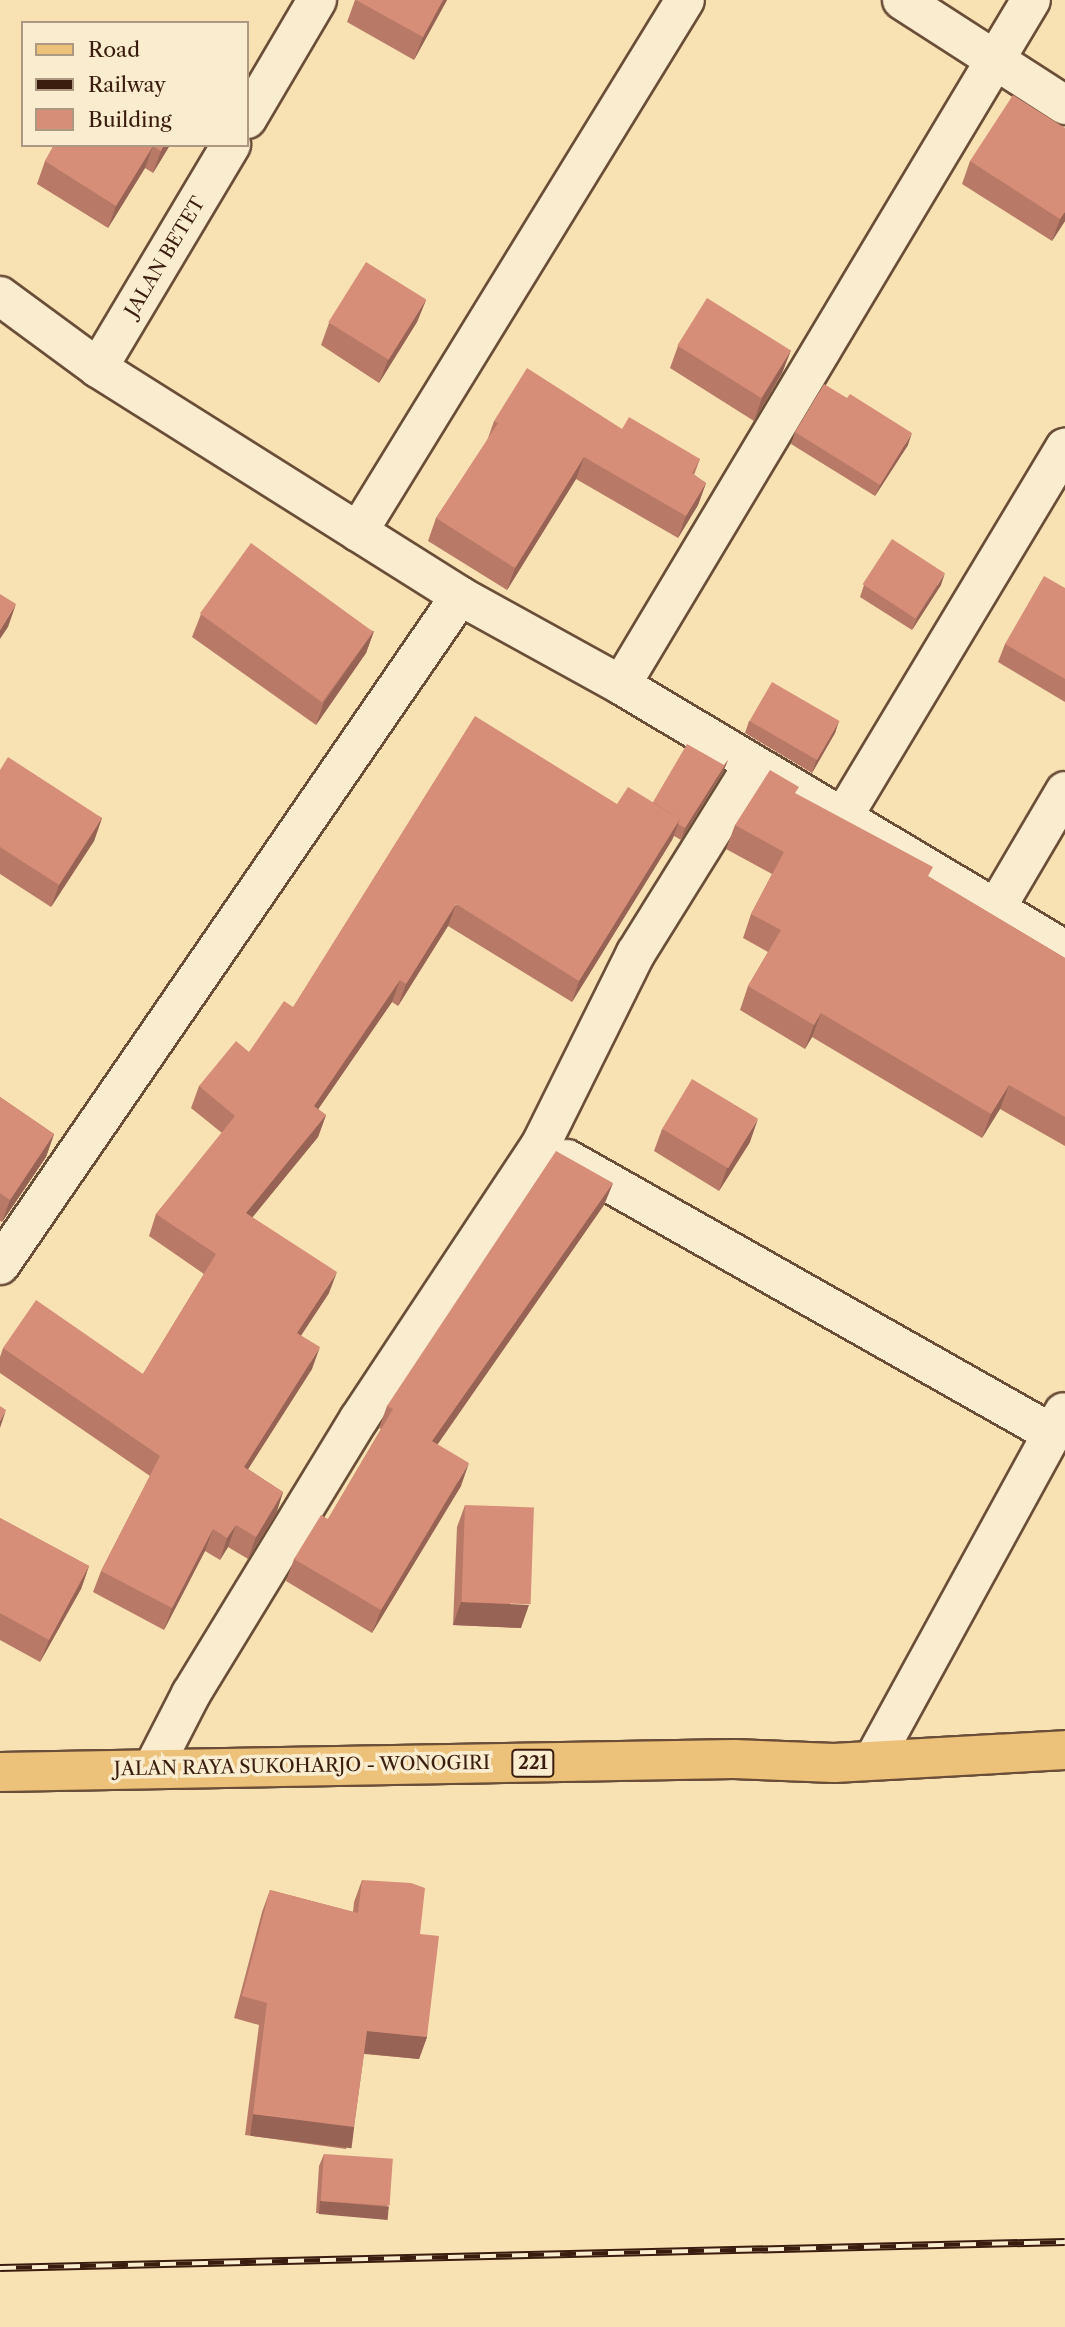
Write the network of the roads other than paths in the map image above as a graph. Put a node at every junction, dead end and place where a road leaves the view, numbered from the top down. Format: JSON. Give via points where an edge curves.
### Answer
{"nodes":[{"id":1,"x":317,"y":0,"type":"edge"},
{"id":2,"x":685,"y":0,"type":"edge"},
{"id":3,"x":902,"y":0,"type":"edge"},
{"id":4,"x":1031,"y":0,"type":"edge"},
{"id":5,"x":994,"y":59,"type":"junction"},
{"id":6,"x":1065,"y":105,"type":"edge"},
{"id":7,"x":248,"y":117,"type":"edge"},
{"id":8,"x":230,"y":147,"type":"edge"},
{"id":9,"x":0,"y":296,"type":"edge"},
{"id":10,"x":98,"y":368,"type":"junction"},
{"id":11,"x":1065,"y":448,"type":"edge"},
{"id":12,"x":358,"y":532,"type":"junction"},
{"id":13,"x":460,"y":596,"type":"junction"},
{"id":14,"x":621,"y":685,"type":"junction"},
{"id":15,"x":752,"y":767,"type":"junction"},
{"id":16,"x":1065,"y":791,"type":"edge"},
{"id":17,"x":843,"y":817,"type":"junction"},
{"id":18,"x":995,"y":911,"type":"junction"},
{"id":19,"x":1065,"y":950,"type":"edge"},
{"id":20,"x":541,"y":1144,"type":"junction"},
{"id":21,"x":0,"y":1265,"type":"edge"},
{"id":22,"x":1059,"y":1423,"type":"edge"},
{"id":23,"x":1065,"y":1750,"type":"edge"},
{"id":24,"x":875,"y":1757,"type":"junction"},
{"id":25,"x":154,"y":1766,"type":"junction"},
{"id":26,"x":0,"y":1772,"type":"edge"}],
"edges":[{"from":1,"to":7,"type":"street"},
{"from":2,"to":12,"type":"street"},
{"from":3,"to":5,"type":"street"},
{"from":4,"to":5,"type":"street"},
{"from":5,"to":6,"type":"street"},
{"from":5,"to":14,"type":"street"},
{"from":8,"to":10,"type":"street","name":"JALAN BETET"},
{"from":9,"to":10,"type":"street"},
{"from":10,"to":12,"type":"street"},
{"from":11,"to":17,"type":"street"},
{"from":12,"to":13,"type":"street"},
{"from":13,"to":14,"type":"street"},
{"from":13,"to":21,"type":"street"},
{"from":14,"to":15,"type":"street"},
{"from":15,"to":17,"type":"street"},
{"from":15,"to":20,"type":"street","via":[[636,953]]},
{"from":16,"to":18,"type":"street"},
{"from":17,"to":18,"type":"street"},
{"from":18,"to":19,"type":"street"},
{"from":20,"to":22,"type":"street"},
{"from":20,"to":25,"type":"street","via":[[359,1419],[191,1695]]},
{"from":22,"to":24,"type":"street"},
{"from":23,"to":24,"type":"main road","name":"JALAN RAYA SUKOHARJO - WONOGIRI","number":"221"},
{"from":24,"to":25,"type":"main road","name":"JALAN RAYA SUKOHARJO - WONOGIRI","number":"221","via":[[834,1763],[734,1759]]},
{"from":25,"to":26,"type":"main road","name":"JALAN RAYA SUKOHARJO - WONOGIRI","number":"221"}]}
